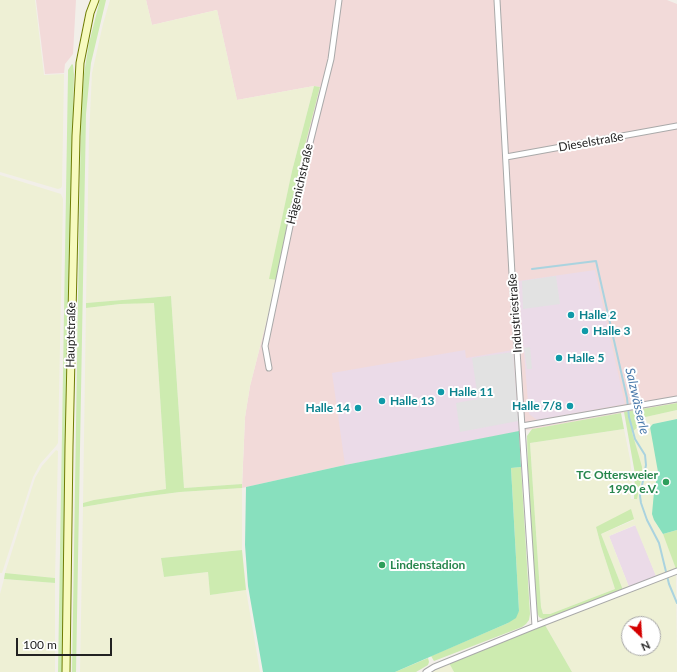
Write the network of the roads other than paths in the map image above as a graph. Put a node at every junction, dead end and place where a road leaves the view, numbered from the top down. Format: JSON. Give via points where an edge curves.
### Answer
{"nodes":[{"id":1,"x":95,"y":0,"type":"edge"},
{"id":2,"x":340,"y":0,"type":"edge"},
{"id":3,"x":497,"y":0,"type":"edge"},
{"id":4,"x":677,"y":126,"type":"edge"},
{"id":5,"x":506,"y":157,"type":"junction"},
{"id":6,"x":269,"y":368,"type":"dead end"},
{"id":7,"x":677,"y":399,"type":"edge"},
{"id":8,"x":522,"y":426,"type":"junction"},
{"id":9,"x":676,"y":572,"type":"edge"},
{"id":10,"x":535,"y":626,"type":"junction"},
{"id":11,"x":66,"y":672,"type":"edge"},
{"id":12,"x":426,"y":672,"type":"edge"}],
"edges":[{"from":1,"to":11,"type":"street","name":"Hauptstraße","via":[[80,63],[76,136]]},
{"from":2,"to":6,"type":"street","name":"Hägenichstraße","via":[[331,59],[294,208],[265,346]]},
{"from":3,"to":5,"type":"street","name":"Industriestraße"},
{"from":4,"to":5,"type":"street","name":"Dieselstraße"},
{"from":5,"to":8,"type":"street","name":"Industriestraße"},
{"from":7,"to":8,"type":"street"},
{"from":8,"to":10,"type":"street","name":"Industriestraße"},
{"from":9,"to":10,"type":"street"},
{"from":10,"to":12,"type":"street"}]}
